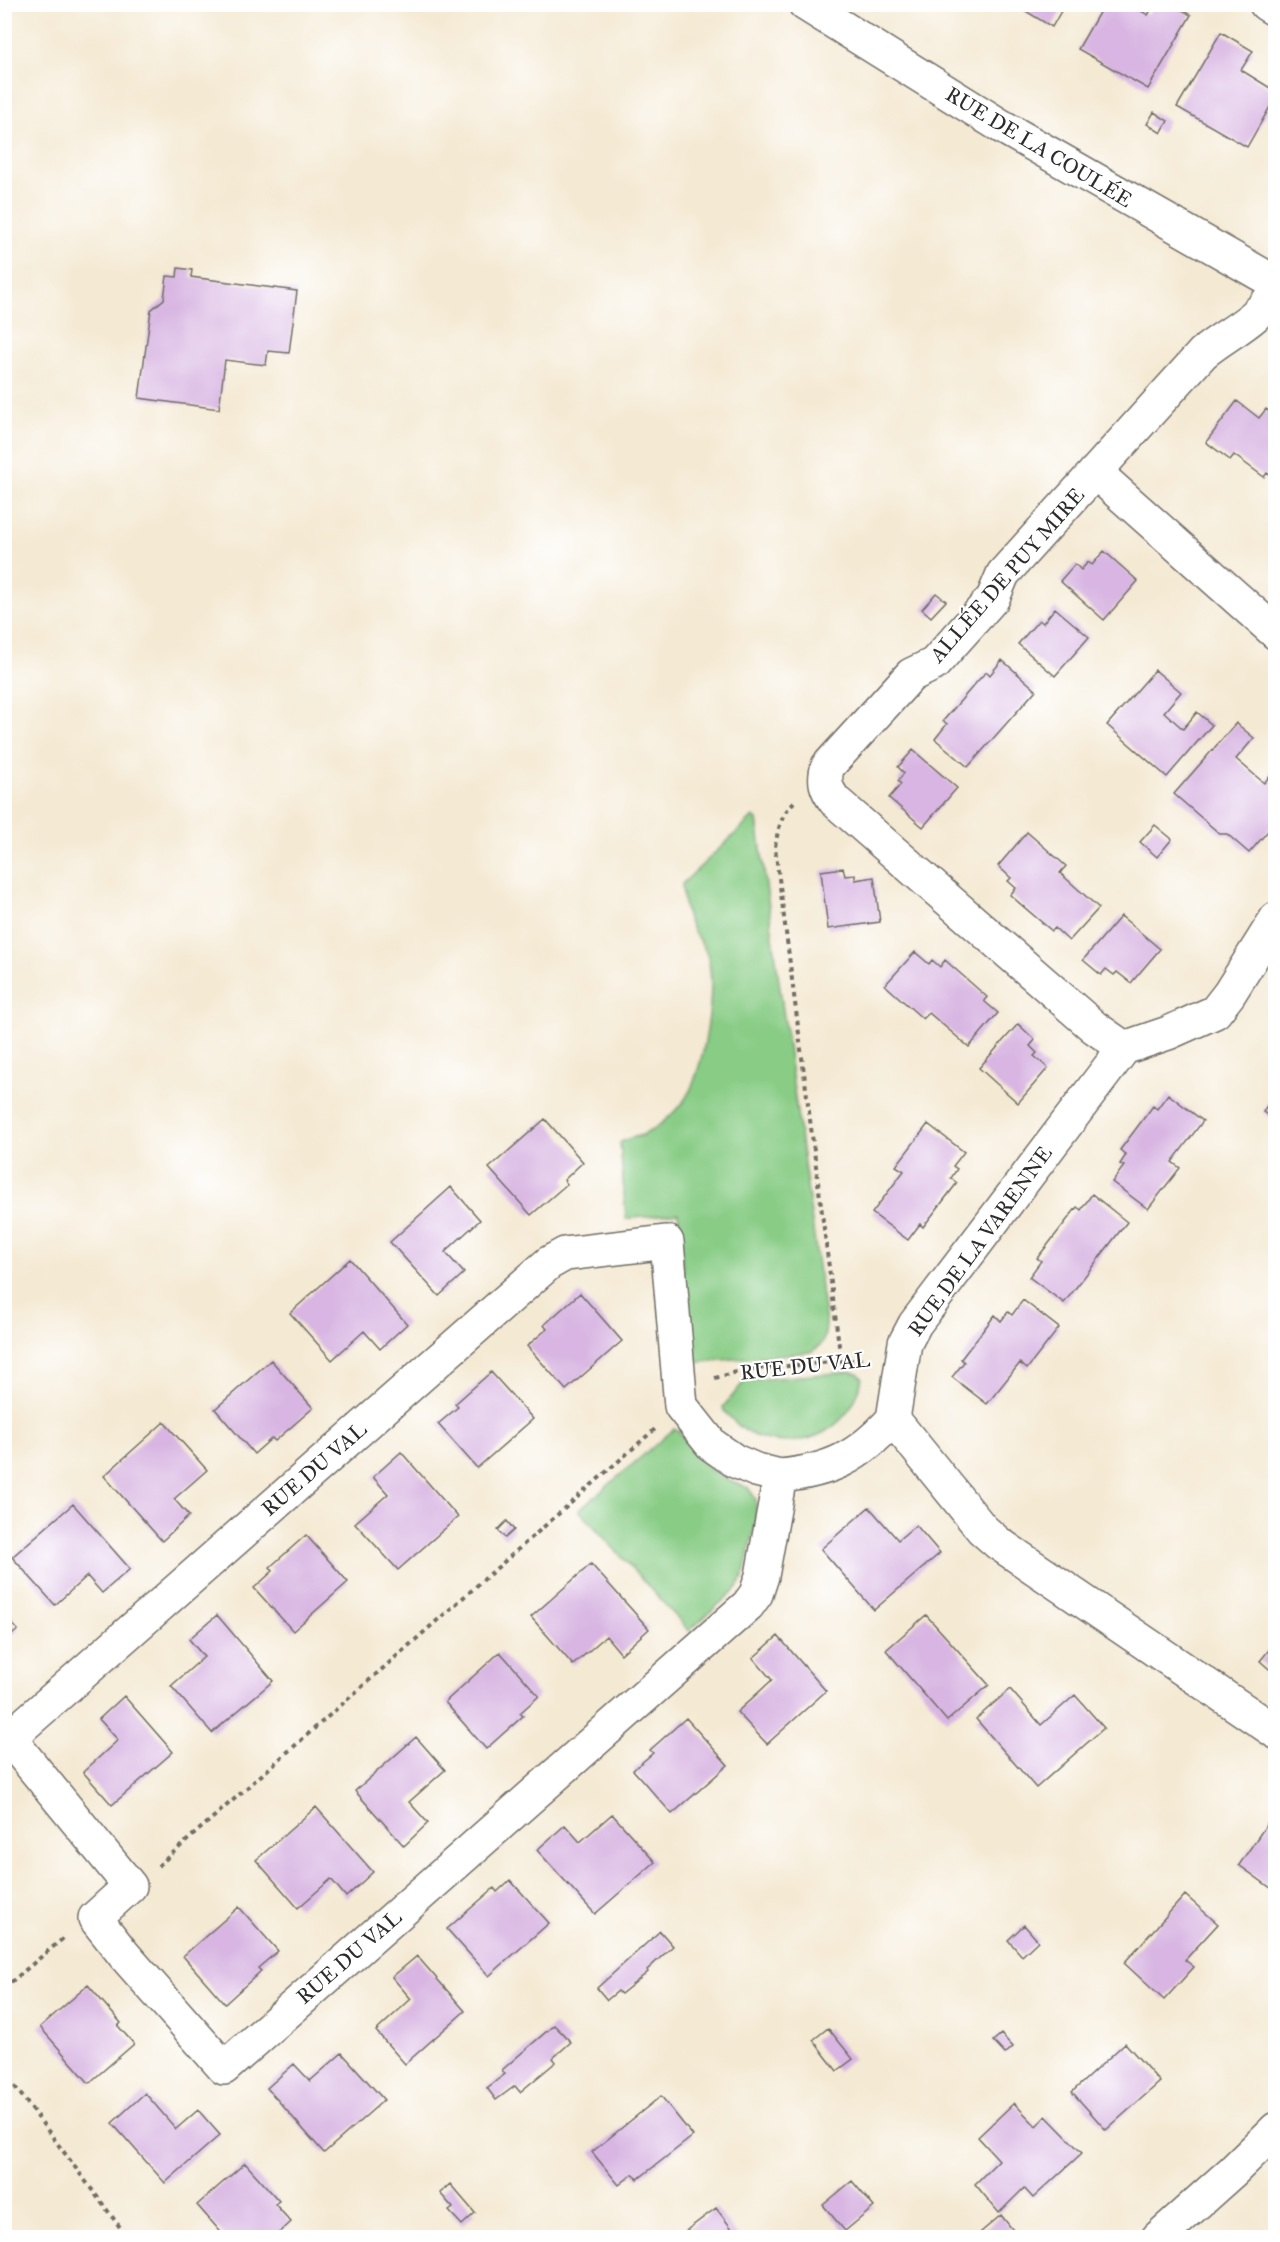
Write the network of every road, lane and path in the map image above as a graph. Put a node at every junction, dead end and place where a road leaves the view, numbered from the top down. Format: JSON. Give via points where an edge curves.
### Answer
{"nodes":[{"id":1,"x":805,"y":4,"type":"edge"},
{"id":2,"x":1266,"y":4,"type":"edge"},
{"id":3,"x":1275,"y":10,"type":"edge"},
{"id":4,"x":1275,"y":283,"type":"edge"},
{"id":5,"x":1275,"y":290,"type":"edge"},
{"id":6,"x":1095,"y":472,"type":"junction"},
{"id":7,"x":1275,"y":633,"type":"edge"},
{"id":8,"x":828,"y":766,"type":"junction"},
{"id":9,"x":1275,"y":919,"type":"edge"},
{"id":10,"x":1124,"y":1048,"type":"junction"},
{"id":11,"x":903,"y":1356,"type":"junction"},
{"id":12,"x":841,"y":1361,"type":"junction"},
{"id":13,"x":681,"y":1406,"type":"junction"},
{"id":14,"x":893,"y":1419,"type":"junction"},
{"id":15,"x":780,"y":1476,"type":"junction"},
{"id":16,"x":1275,"y":1732,"type":"edge"},
{"id":17,"x":130,"y":1886,"type":"junction"},
{"id":18,"x":95,"y":1918,"type":"junction"},
{"id":19,"x":4,"y":1988,"type":"edge"},
{"id":20,"x":4,"y":2072,"type":"edge"},
{"id":21,"x":1275,"y":2129,"type":"edge"},
{"id":22,"x":128,"y":2238,"type":"edge"},
{"id":23,"x":1158,"y":2238,"type":"edge"}],
"edges":[{"from":1,"to":4,"type":"street","name":"RUE DE LA COULÉE","via":[[1001,126]]},
{"from":2,"to":3,"type":"street"},
{"from":5,"to":6,"type":"street","name":"ALLÉE DE PUY MIRE","via":[[1253,320],[1203,353]]},
{"from":6,"to":7,"type":"street"},
{"from":6,"to":8,"type":"street","name":"ALLÉE DE PUY MIRE","via":[[1003,574],[993,598],[934,664],[911,675]]},
{"from":8,"to":10,"type":"street","via":[[826,789],[835,801],[1094,1027]]},
{"from":8,"to":12,"type":"path","via":[[788,808],[778,825],[775,847]]},
{"from":9,"to":10,"type":"street","via":[[1215,1012]]},
{"from":10,"to":11,"type":"street","name":"RUE DE LA VARENNE","via":[[915,1324]]},
{"from":11,"to":12,"type":"path","name":"RUE DU VAL"},
{"from":11,"to":14,"type":"street","name":"RUE DE LA VARENNE"},
{"from":12,"to":13,"type":"path","name":"RUE DU VAL","via":[[722,1375]]},
{"from":13,"to":15,"type":"street","via":[[712,1445],[756,1470]]},
{"from":13,"to":17,"type":"path","name":"RUE DU VAL","via":[[155,1869]]},
{"from":13,"to":17,"type":"street","name":"RUE DU VAL","via":[[667,1242],[565,1254],[517,1290],[9,1738]]},
{"from":14,"to":15,"type":"street","via":[[875,1439],[841,1463],[809,1473]]},
{"from":14,"to":16,"type":"street","via":[[982,1529],[998,1543]]},
{"from":15,"to":18,"type":"street","name":"RUE DU VAL","via":[[762,1576],[748,1605],[224,2068]]},
{"from":17,"to":18,"type":"street"},
{"from":18,"to":19,"type":"path","via":[[70,1932]]},
{"from":20,"to":22,"type":"path"},
{"from":21,"to":23,"type":"street"}]}
